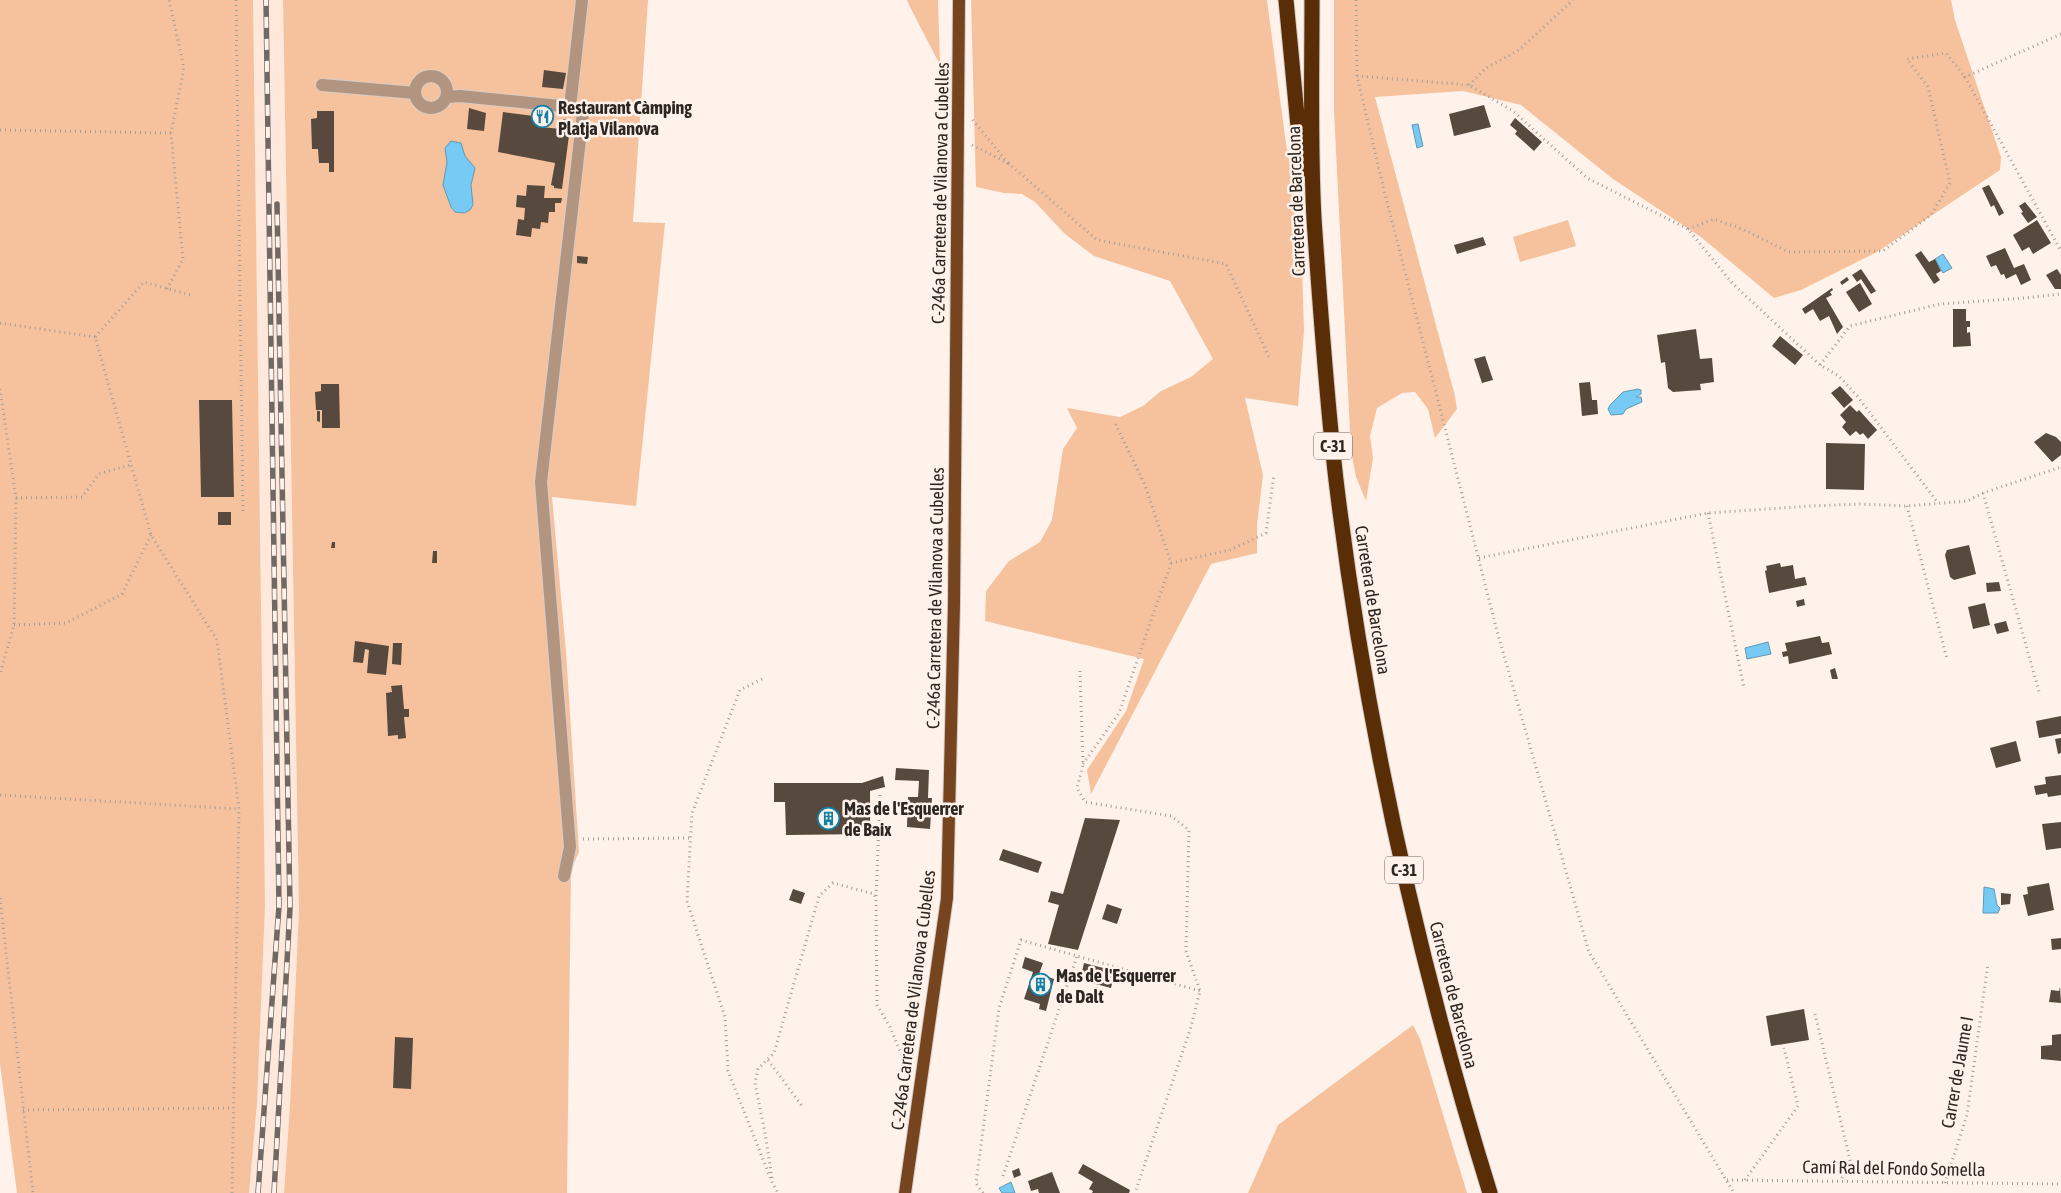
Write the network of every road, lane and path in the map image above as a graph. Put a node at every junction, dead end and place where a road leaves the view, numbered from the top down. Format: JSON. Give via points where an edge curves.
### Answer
{"nodes":[{"id":1,"x":169,"y":0,"type":"edge"},
{"id":2,"x":236,"y":0,"type":"edge"},
{"id":3,"x":582,"y":0,"type":"edge"},
{"id":4,"x":959,"y":0,"type":"edge"},
{"id":5,"x":1286,"y":0,"type":"edge"},
{"id":6,"x":1312,"y":0,"type":"edge"},
{"id":7,"x":1356,"y":0,"type":"edge"},
{"id":8,"x":1573,"y":0,"type":"edge"},
{"id":9,"x":2061,"y":34,"type":"edge"},
{"id":10,"x":1358,"y":76,"type":"junction"},
{"id":11,"x":1965,"y":77,"type":"junction"},
{"id":12,"x":322,"y":85,"type":"dead end"},
{"id":13,"x":1469,"y":85,"type":"junction"},
{"id":14,"x":416,"y":93,"type":"junction"},
{"id":15,"x":447,"y":97,"type":"junction"},
{"id":16,"x":958,"y":101,"type":"junction"},
{"id":17,"x":570,"y":107,"type":"junction"},
{"id":18,"x":0,"y":130,"type":"edge"},
{"id":19,"x":171,"y":133,"type":"junction"},
{"id":20,"x":958,"y":138,"type":"junction"},
{"id":21,"x":1008,"y":163,"type":"junction"},
{"id":22,"x":1314,"y":217,"type":"junction"},
{"id":23,"x":1688,"y":228,"type":"junction"},
{"id":24,"x":2061,"y":251,"type":"edge"},
{"id":25,"x":167,"y":288,"type":"junction"},
{"id":26,"x":2061,"y":294,"type":"edge"},
{"id":27,"x":190,"y":295,"type":"dead end"},
{"id":28,"x":0,"y":323,"type":"edge"},
{"id":29,"x":94,"y":337,"type":"junction"},
{"id":30,"x":1269,"y":357,"type":"dead end"},
{"id":31,"x":1820,"y":365,"type":"junction"},
{"id":32,"x":0,"y":389,"type":"edge"},
{"id":33,"x":1115,"y":423,"type":"dead end"},
{"id":34,"x":130,"y":465,"type":"junction"},
{"id":35,"x":2061,"y":467,"type":"edge"},
{"id":36,"x":1274,"y":474,"type":"dead end"},
{"id":37,"x":1983,"y":494,"type":"junction"},
{"id":38,"x":16,"y":498,"type":"junction"},
{"id":39,"x":1938,"y":503,"type":"junction"},
{"id":40,"x":1907,"y":506,"type":"junction"},
{"id":41,"x":243,"y":513,"type":"dead end"},
{"id":42,"x":1708,"y":513,"type":"junction"},
{"id":43,"x":151,"y":534,"type":"junction"},
{"id":44,"x":1478,"y":558,"type":"junction"},
{"id":45,"x":1171,"y":564,"type":"junction"},
{"id":46,"x":14,"y":625,"type":"junction"},
{"id":47,"x":1947,"y":659,"type":"dead end"},
{"id":48,"x":1080,"y":671,"type":"dead end"},
{"id":49,"x":0,"y":674,"type":"edge"},
{"id":50,"x":762,"y":679,"type":"dead end"},
{"id":51,"x":1744,"y":688,"type":"dead end"},
{"id":52,"x":2040,"y":694,"type":"dead end"},
{"id":53,"x":1083,"y":765,"type":"junction"},
{"id":54,"x":0,"y":795,"type":"edge"},
{"id":55,"x":880,"y":795,"type":"dead end"},
{"id":56,"x":239,"y":809,"type":"junction"},
{"id":57,"x":569,"y":838,"type":"junction"},
{"id":58,"x":690,"y":838,"type":"junction"},
{"id":59,"x":564,"y":876,"type":"dead end"},
{"id":60,"x":0,"y":898,"type":"edge"},
{"id":61,"x":876,"y":899,"type":"junction"},
{"id":62,"x":1077,"y":956,"type":"junction"},
{"id":63,"x":1988,"y":963,"type":"dead end"},
{"id":64,"x":1200,"y":992,"type":"junction"},
{"id":65,"x":1815,"y":1014,"type":"dead end"},
{"id":66,"x":1784,"y":1048,"type":"dead end"},
{"id":67,"x":768,"y":1060,"type":"junction"},
{"id":68,"x":920,"y":1096,"type":"junction"},
{"id":69,"x":802,"y":1106,"type":"dead end"},
{"id":70,"x":233,"y":1108,"type":"junction"},
{"id":71,"x":23,"y":1110,"type":"junction"},
{"id":72,"x":1003,"y":1176,"type":"dead end"},
{"id":73,"x":1726,"y":1180,"type":"junction"},
{"id":74,"x":1746,"y":1180,"type":"junction"},
{"id":75,"x":1840,"y":1181,"type":"junction"},
{"id":76,"x":772,"y":1182,"type":"junction"},
{"id":77,"x":1945,"y":1183,"type":"junction"},
{"id":78,"x":2061,"y":1184,"type":"edge"},
{"id":79,"x":33,"y":1193,"type":"edge"},
{"id":80,"x":232,"y":1193,"type":"edge"},
{"id":81,"x":778,"y":1193,"type":"edge"},
{"id":82,"x":905,"y":1193,"type":"edge"},
{"id":83,"x":983,"y":1193,"type":"edge"},
{"id":84,"x":1135,"y":1193,"type":"edge"},
{"id":85,"x":1490,"y":1193,"type":"edge"},
{"id":86,"x":1734,"y":1193,"type":"edge"}],
"edges":[{"from":1,"to":19,"type":"path","via":[[184,68]]},
{"from":2,"to":41,"type":"path"},
{"from":3,"to":17,"type":"lane"},
{"from":4,"to":16,"type":"main road","name":"C-246a Carretera de Vilanova a Cubelles"},
{"from":5,"to":22,"type":"highway","via":[[1298,126]]},
{"from":6,"to":22,"type":"highway","name":"Carretera de Barcelona","number":"C-31"},
{"from":7,"to":10,"type":"path"},
{"from":8,"to":13,"type":"path","via":[[1519,50],[1486,68]]},
{"from":9,"to":11,"type":"path"},
{"from":10,"to":13,"type":"path"},
{"from":10,"to":44,"type":"path"},
{"from":11,"to":23,"type":"path","via":[[1946,53],[1907,59],[1928,87],[1950,183],[1931,214],[1883,251],[1789,252],[1714,219]]},
{"from":11,"to":24,"type":"path"},
{"from":12,"to":14,"type":"lane"},
{"from":13,"to":23,"type":"path","via":[[1513,111],[1587,178]]},
{"from":14,"to":15,"type":"lane","via":[[420,103],[429,108],[440,105]]},
{"from":14,"to":15,"type":"lane","via":[[419,82],[430,76],[444,83]]},
{"from":15,"to":17,"type":"lane"},
{"from":16,"to":20,"type":"main road","name":"C-246a Carretera de Vilanova a Cubelles"},
{"from":16,"to":21,"type":"path"},
{"from":17,"to":57,"type":"lane","via":[[583,113],[541,482]]},
{"from":18,"to":19,"type":"path"},
{"from":19,"to":25,"type":"path","via":[[183,259]]},
{"from":20,"to":21,"type":"path"},
{"from":20,"to":68,"type":"main road","name":"C-246a Carretera de Vilanova a Cubelles","via":[[947,898]]},
{"from":21,"to":30,"type":"path","via":[[1097,240],[1226,264]]},
{"from":22,"to":85,"type":"highway","name":"Carretera de Barcelona","number":"C-31","via":[[1336,480],[1374,726],[1397,842],[1438,1011]]},
{"from":23,"to":31,"type":"path","via":[[1733,284]]},
{"from":25,"to":27,"type":"path"},
{"from":25,"to":29,"type":"path","via":[[144,282]]},
{"from":26,"to":31,"type":"path","via":[[1940,304],[1850,326]]},
{"from":28,"to":29,"type":"path"},
{"from":29,"to":34,"type":"path"},
{"from":31,"to":39,"type":"path","via":[[1839,376],[1858,397]]},
{"from":32,"to":38,"type":"path"},
{"from":33,"to":45,"type":"path","via":[[1145,485]]},
{"from":34,"to":38,"type":"path","via":[[99,474],[82,497]]},
{"from":34,"to":43,"type":"path"},
{"from":35,"to":37,"type":"path"},
{"from":36,"to":45,"type":"path","via":[[1266,533],[1230,550]]},
{"from":37,"to":39,"type":"path","via":[[1967,501]]},
{"from":37,"to":52,"type":"path"},
{"from":38,"to":46,"type":"path"},
{"from":39,"to":40,"type":"path"},
{"from":40,"to":42,"type":"path","via":[[1860,504]]},
{"from":40,"to":47,"type":"path"},
{"from":42,"to":44,"type":"path"},
{"from":42,"to":51,"type":"path"},
{"from":43,"to":46,"type":"path","via":[[122,594],[66,623]]},
{"from":43,"to":56,"type":"path","via":[[217,640]]},
{"from":44,"to":73,"type":"path","via":[[1589,952]]},
{"from":45,"to":53,"type":"path","via":[[1119,713]]},
{"from":46,"to":49,"type":"path"},
{"from":48,"to":53,"type":"path"},
{"from":50,"to":58,"type":"path","via":[[740,690],[692,813]]},
{"from":53,"to":64,"type":"path","via":[[1077,788],[1085,802],[1171,816],[1189,830],[1186,951]]},
{"from":54,"to":56,"type":"path"},
{"from":55,"to":61,"type":"path"},
{"from":56,"to":70,"type":"path"},
{"from":57,"to":58,"type":"path"},
{"from":57,"to":59,"type":"lane"},
{"from":58,"to":76,"type":"path","via":[[687,901],[725,1017],[728,1071]]},
{"from":60,"to":71,"type":"path"},
{"from":61,"to":67,"type":"path","via":[[874,894],[833,884],[819,896],[774,1053]]},
{"from":61,"to":68,"type":"path","via":[[877,1005]]},
{"from":62,"to":64,"type":"path"},
{"from":62,"to":72,"type":"path"},
{"from":62,"to":83,"type":"path","via":[[1021,940],[1000,1008],[976,1183]]},
{"from":63,"to":77,"type":"path","name":"Carrer de Jaume I","via":[[1967,1115]]},
{"from":64,"to":84,"type":"path"},
{"from":65,"to":75,"type":"path","via":[[1851,1164]]},
{"from":66,"to":74,"type":"path","via":[[1798,1106]]},
{"from":67,"to":69,"type":"path"},
{"from":67,"to":76,"type":"path","via":[[758,1069],[754,1083]]},
{"from":68,"to":82,"type":"main road","name":"C-246a Carretera de Vilanova a Cubelles"},
{"from":70,"to":71,"type":"path"},
{"from":70,"to":80,"type":"path"},
{"from":71,"to":79,"type":"path"},
{"from":73,"to":74,"type":"path","name":"Camí Ral del Fondo Somella"},
{"from":73,"to":86,"type":"path"},
{"from":74,"to":75,"type":"path","name":"Camí Ral del Fondo Somella"},
{"from":75,"to":77,"type":"path","name":"Camí Ral del Fondo Somella"},
{"from":76,"to":81,"type":"path"},
{"from":77,"to":78,"type":"path","name":"Camí Ral del Fondo Somella"}]}
